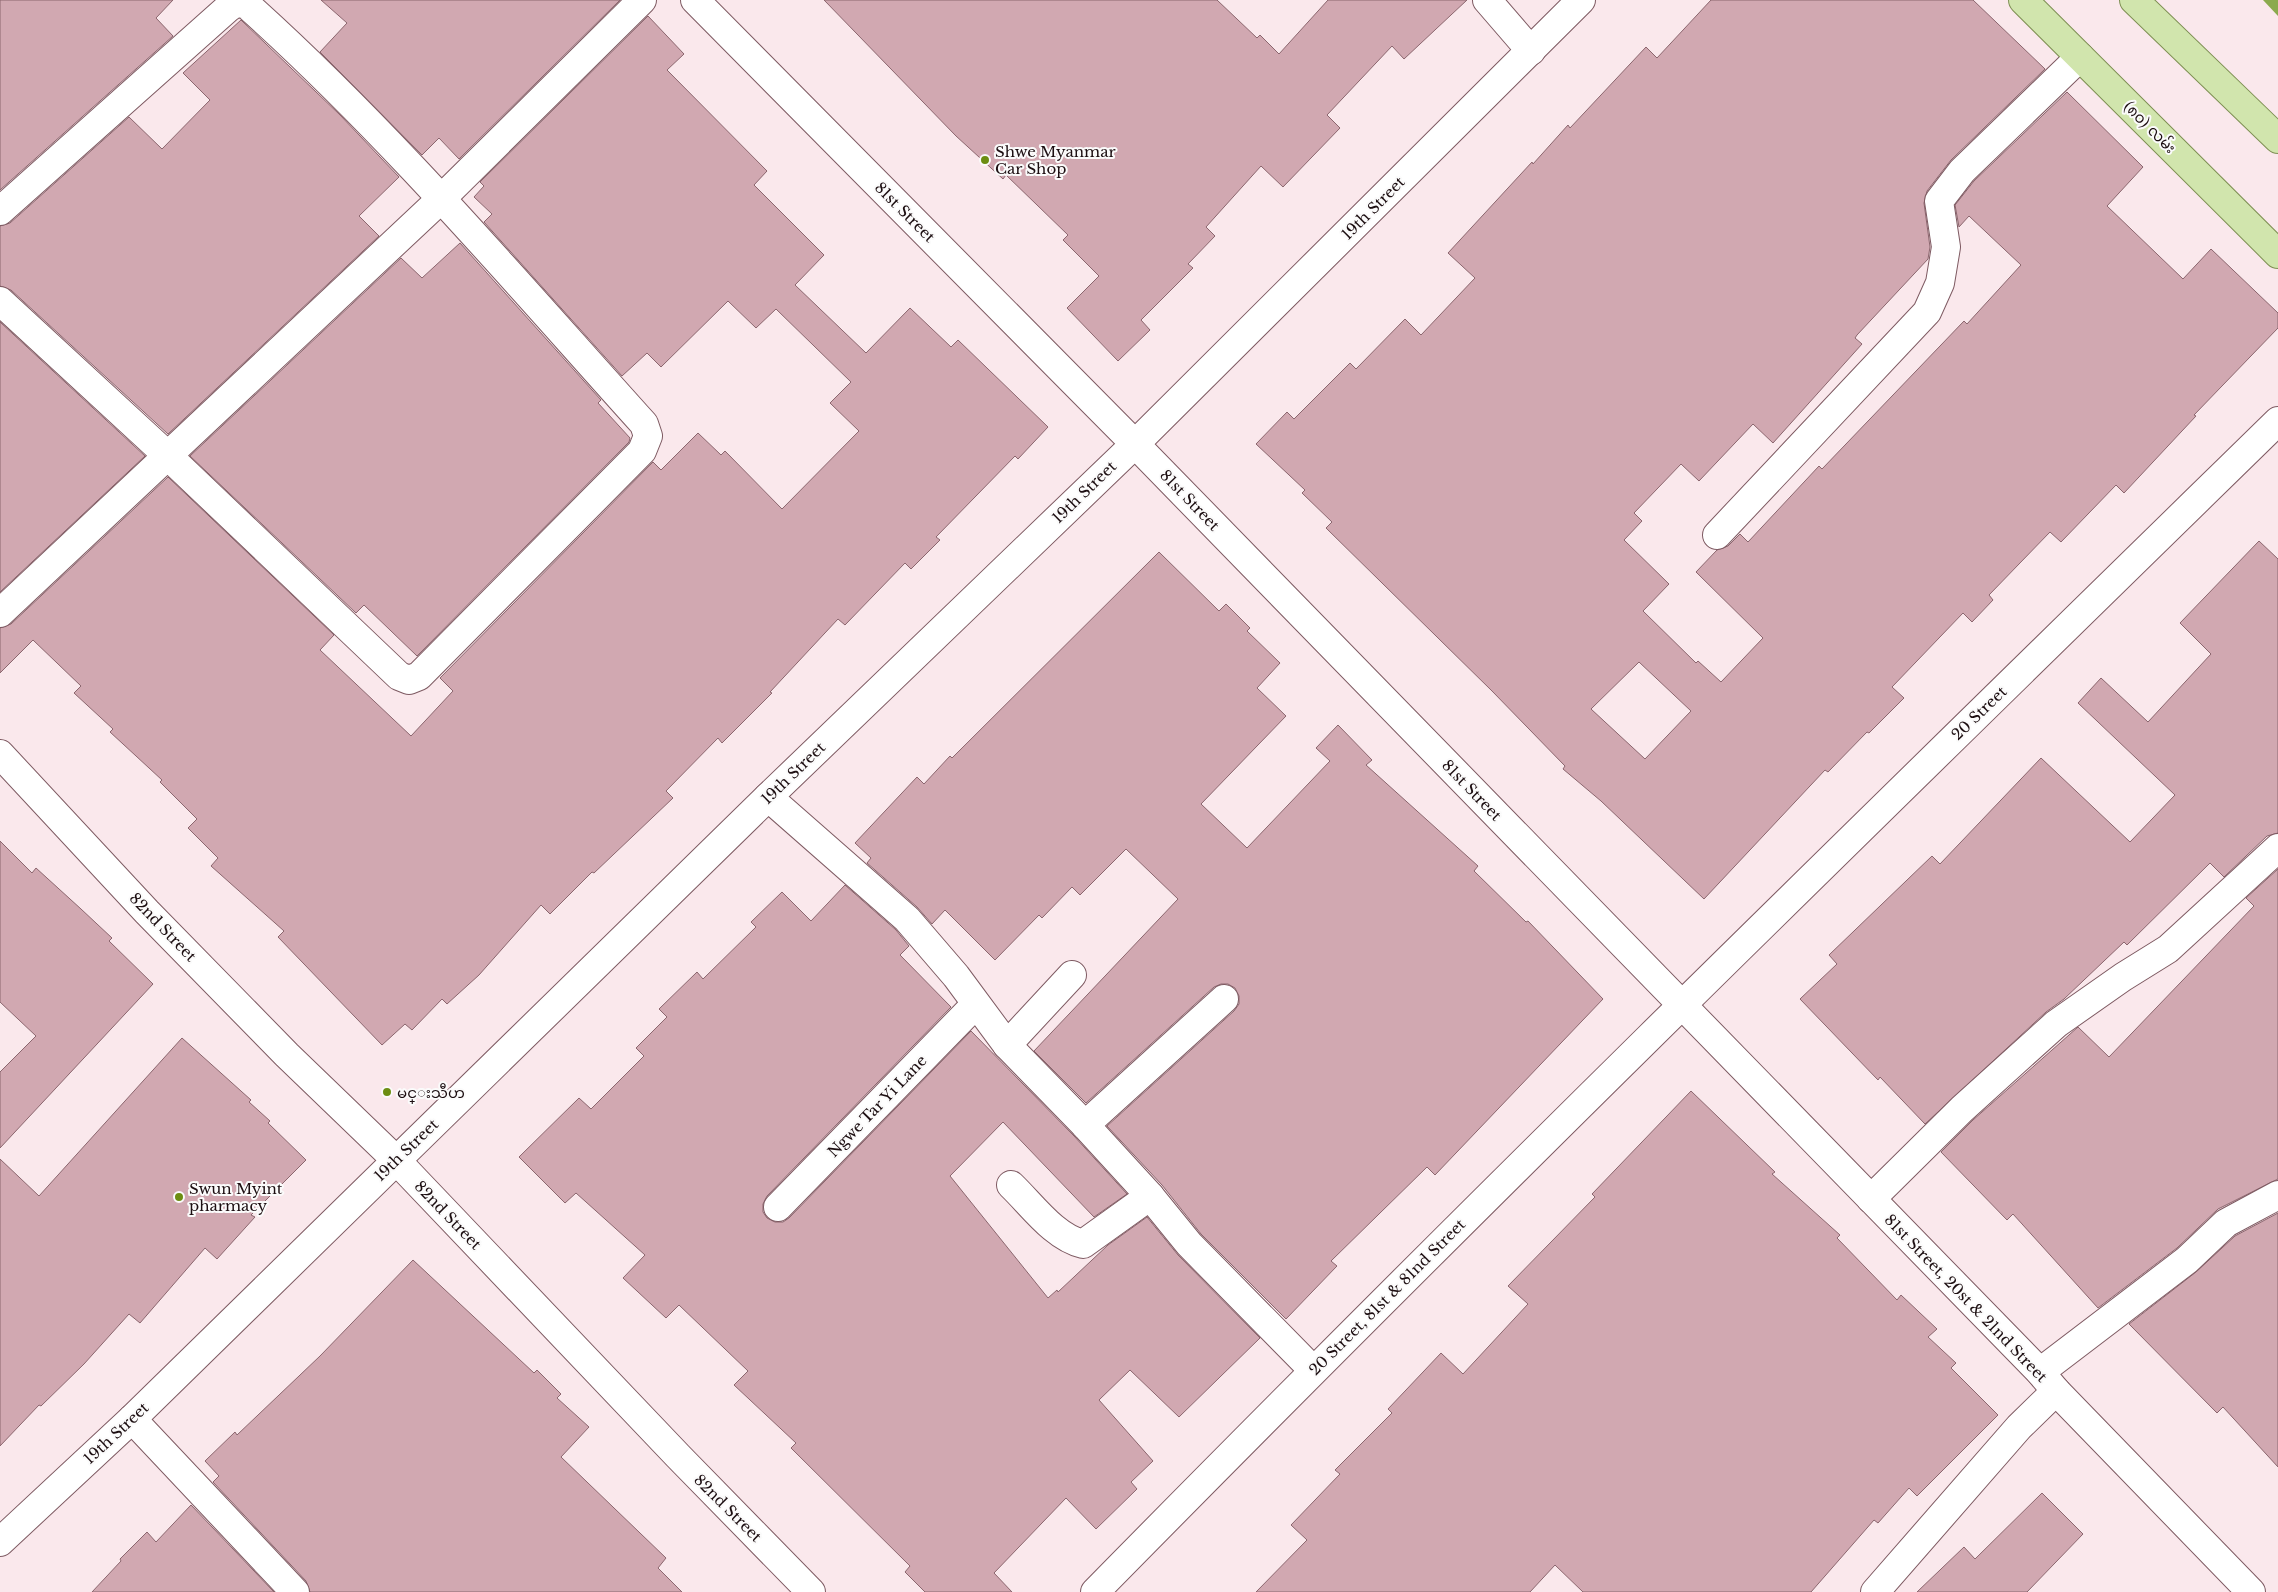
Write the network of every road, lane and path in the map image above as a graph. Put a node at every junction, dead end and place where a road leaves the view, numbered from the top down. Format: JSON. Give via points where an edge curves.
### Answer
{"nodes":[{"id":1,"x":642,"y":0,"type":"edge"},
{"id":2,"x":695,"y":0,"type":"edge"},
{"id":3,"x":1487,"y":0,"type":"edge"},
{"id":4,"x":1581,"y":0,"type":"edge"},
{"id":5,"x":2023,"y":0,"type":"edge"},
{"id":6,"x":2134,"y":0,"type":"edge"},
{"id":7,"x":1531,"y":51,"type":"junction"},
{"id":8,"x":2080,"y":57,"type":"junction"},
{"id":9,"x":2278,"y":139,"type":"edge"},
{"id":10,"x":442,"y":198,"type":"junction"},
{"id":11,"x":0,"y":211,"type":"edge"},
{"id":12,"x":2278,"y":254,"type":"edge"},
{"id":13,"x":0,"y":301,"type":"edge"},
{"id":14,"x":2278,"y":421,"type":"edge"},
{"id":15,"x":1135,"y":444,"type":"junction"},
{"id":16,"x":167,"y":455,"type":"junction"},
{"id":17,"x":1717,"y":535,"type":"dead end"},
{"id":18,"x":0,"y":613,"type":"edge"},
{"id":19,"x":0,"y":754,"type":"edge"},
{"id":20,"x":768,"y":797,"type":"junction"},
{"id":21,"x":2278,"y":848,"type":"edge"},
{"id":22,"x":1072,"y":975,"type":"dead end"},
{"id":23,"x":1224,"y":999,"type":"dead end"},
{"id":24,"x":976,"y":1004,"type":"junction"},
{"id":25,"x":1681,"y":1004,"type":"junction"},
{"id":26,"x":1007,"y":1045,"type":"junction"},
{"id":27,"x":1085,"y":1125,"type":"junction"},
{"id":28,"x":396,"y":1160,"type":"junction"},
{"id":29,"x":1011,"y":1184,"type":"dead end"},
{"id":30,"x":2278,"y":1195,"type":"edge"},
{"id":31,"x":1150,"y":1196,"type":"junction"},
{"id":32,"x":1871,"y":1199,"type":"junction"},
{"id":33,"x":778,"y":1207,"type":"dead end"},
{"id":34,"x":1313,"y":1370,"type":"junction"},
{"id":35,"x":2048,"y":1382,"type":"junction"},
{"id":36,"x":132,"y":1419,"type":"junction"},
{"id":37,"x":0,"y":1542,"type":"edge"},
{"id":38,"x":295,"y":1592,"type":"edge"},
{"id":39,"x":811,"y":1592,"type":"edge"},
{"id":40,"x":1095,"y":1592,"type":"edge"},
{"id":41,"x":1875,"y":1592,"type":"edge"},
{"id":42,"x":2251,"y":1592,"type":"edge"}],
"edges":[{"from":1,"to":10,"type":"street"},
{"from":2,"to":15,"type":"street","name":"81st Street"},
{"from":3,"to":7,"type":"street"},
{"from":4,"to":7,"type":"street","name":"19th Street"},
{"from":5,"to":8,"type":"main road","name":"(၈၀) လမ်း"},
{"from":6,"to":9,"type":"main road"},
{"from":7,"to":15,"type":"street","name":"19th Street"},
{"from":8,"to":12,"type":"main road","name":"(၈၀) လမ်း"},
{"from":8,"to":17,"type":"street","via":[[1962,170],[1939,202],[1946,247],[1940,283],[1927,312]]},
{"from":10,"to":11,"type":"street","via":[[332,84],[246,4],[235,3]]},
{"from":10,"to":16,"type":"street"},
{"from":10,"to":16,"type":"street","via":[[644,424],[648,436],[642,451],[419,676],[409,680],[400,676]]},
{"from":13,"to":16,"type":"street"},
{"from":14,"to":25,"type":"street","name":"20 Street"},
{"from":15,"to":20,"type":"street","name":"19th Street"},
{"from":15,"to":25,"type":"street","name":"81st Street"},
{"from":16,"to":18,"type":"street"},
{"from":19,"to":28,"type":"street","name":"82nd Street","via":[[147,912]]},
{"from":20,"to":24,"type":"street","via":[[907,920]]},
{"from":20,"to":28,"type":"street","name":"19th Street"},
{"from":21,"to":32,"type":"street","via":[[2168,949],[2056,1024],[1962,1109]]},
{"from":22,"to":26,"type":"street"},
{"from":23,"to":27,"type":"street"},
{"from":24,"to":26,"type":"street"},
{"from":24,"to":33,"type":"street","name":"Ngwe Tar Yi Lane"},
{"from":25,"to":32,"type":"street","name":"81st Street, 20st & 21nd Street"},
{"from":25,"to":34,"type":"street","name":"20 Street, 81st & 81nd Street"},
{"from":26,"to":27,"type":"street"},
{"from":27,"to":31,"type":"street"},
{"from":28,"to":36,"type":"street","name":"19th Street"},
{"from":28,"to":39,"type":"street","name":"82nd Street"},
{"from":29,"to":31,"type":"street","via":[[1071,1242],[1083,1244]]},
{"from":30,"to":35,"type":"street","via":[[2226,1223]]},
{"from":31,"to":34,"type":"street","via":[[1189,1244]]},
{"from":32,"to":35,"type":"street","name":"81st Street, 20st & 21nd Street"},
{"from":34,"to":40,"type":"street","name":"20 Street, 81st & 81nd Street"},
{"from":35,"to":41,"type":"street","via":[[2019,1427]]},
{"from":35,"to":42,"type":"street","name":"81st Street, 20st & 21nd Street"},
{"from":36,"to":37,"type":"street","name":"19th Street"},
{"from":36,"to":38,"type":"street"}]}
